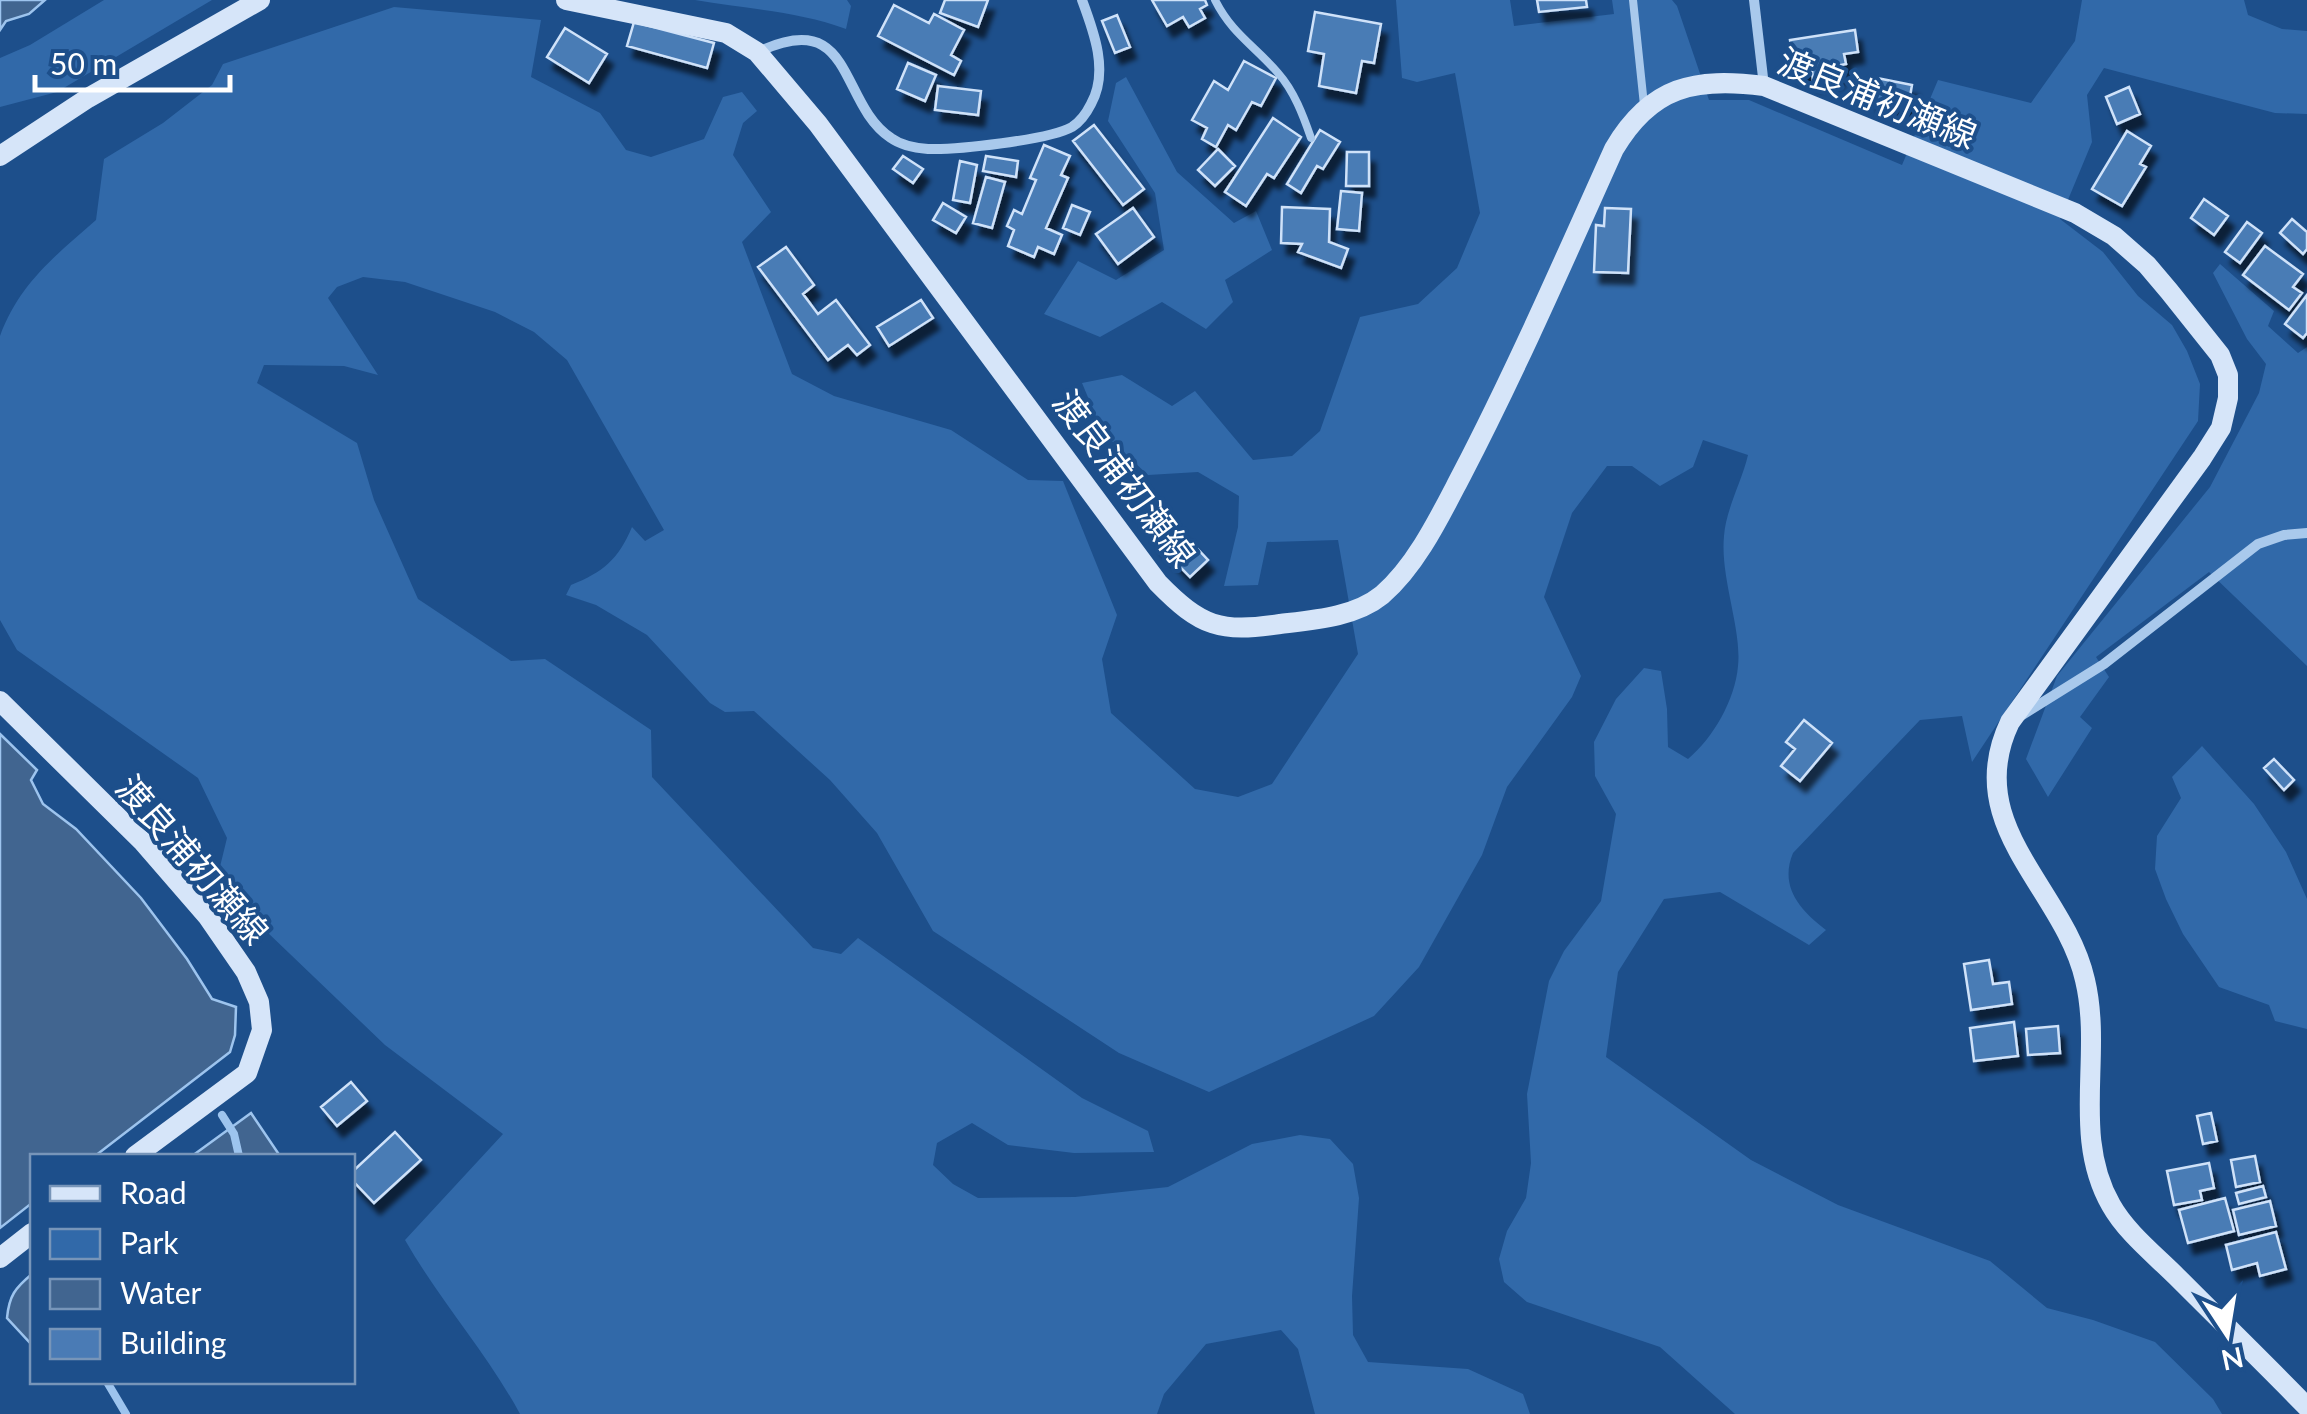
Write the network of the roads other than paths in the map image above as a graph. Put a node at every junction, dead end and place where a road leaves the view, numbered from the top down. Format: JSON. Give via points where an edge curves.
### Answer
{"nodes":[{"id":1,"x":260,"y":0,"type":"edge"},
{"id":2,"x":566,"y":0,"type":"edge"},
{"id":3,"x":1082,"y":0,"type":"edge"},
{"id":4,"x":1216,"y":0,"type":"edge"},
{"id":5,"x":1633,"y":0,"type":"edge"},
{"id":6,"x":1754,"y":0,"type":"edge"},
{"id":7,"x":758,"y":52,"type":"junction"},
{"id":8,"x":1764,"y":86,"type":"junction"},
{"id":9,"x":1644,"y":107,"type":"junction"},
{"id":10,"x":1311,"y":138,"type":"dead end"},
{"id":11,"x":0,"y":156,"type":"edge"},
{"id":12,"x":2307,"y":533,"type":"edge"},
{"id":13,"x":0,"y":700,"type":"edge"},
{"id":14,"x":2010,"y":722,"type":"junction"},
{"id":15,"x":138,"y":1154,"type":"edge"},
{"id":16,"x":30,"y":1236,"type":"edge"},
{"id":17,"x":0,"y":1258,"type":"edge"},
{"id":18,"x":2307,"y":1407,"type":"edge"}],
"edges":[{"from":1,"to":11,"type":"main road"},
{"from":2,"to":7,"type":"main road","name":"渡良浦初瀬線","via":[[726,32]]},
{"from":3,"to":7,"type":"street","via":[[1101,72],[1096,96],[1075,125],[1036,137],[909,147],[888,137],[873,118],[834,52],[793,38]]},
{"from":4,"to":10,"type":"lane","via":[[1226,23],[1290,89]]},
{"from":5,"to":9,"type":"lane"},
{"from":6,"to":8,"type":"street"},
{"from":7,"to":9,"type":"main road","name":"渡良浦初瀬線","via":[[1158,584],[1206,622],[1235,629],[1356,610],[1381,596],[1407,568],[1481,438],[1614,148]]},
{"from":8,"to":9,"type":"main road","name":"渡良浦初瀬線","via":[[1704,83]]},
{"from":8,"to":14,"type":"main road","name":"渡良浦初瀬線","via":[[2075,213],[2114,236],[2147,265],[2220,355],[2228,375],[2222,428]]},
{"from":12,"to":14,"type":"street","via":[[2258,544],[2104,664]]},
{"from":13,"to":15,"type":"main road","name":"渡良浦初瀬線","via":[[208,917],[260,1002],[262,1030],[247,1073]]},
{"from":14,"to":18,"type":"main road","name":"渡良浦初瀬線","via":[[1994,776],[2000,811],[2085,978],[2092,1018],[2089,1138],[2099,1183],[2141,1241]]},
{"from":16,"to":17,"type":"main road"}]}
